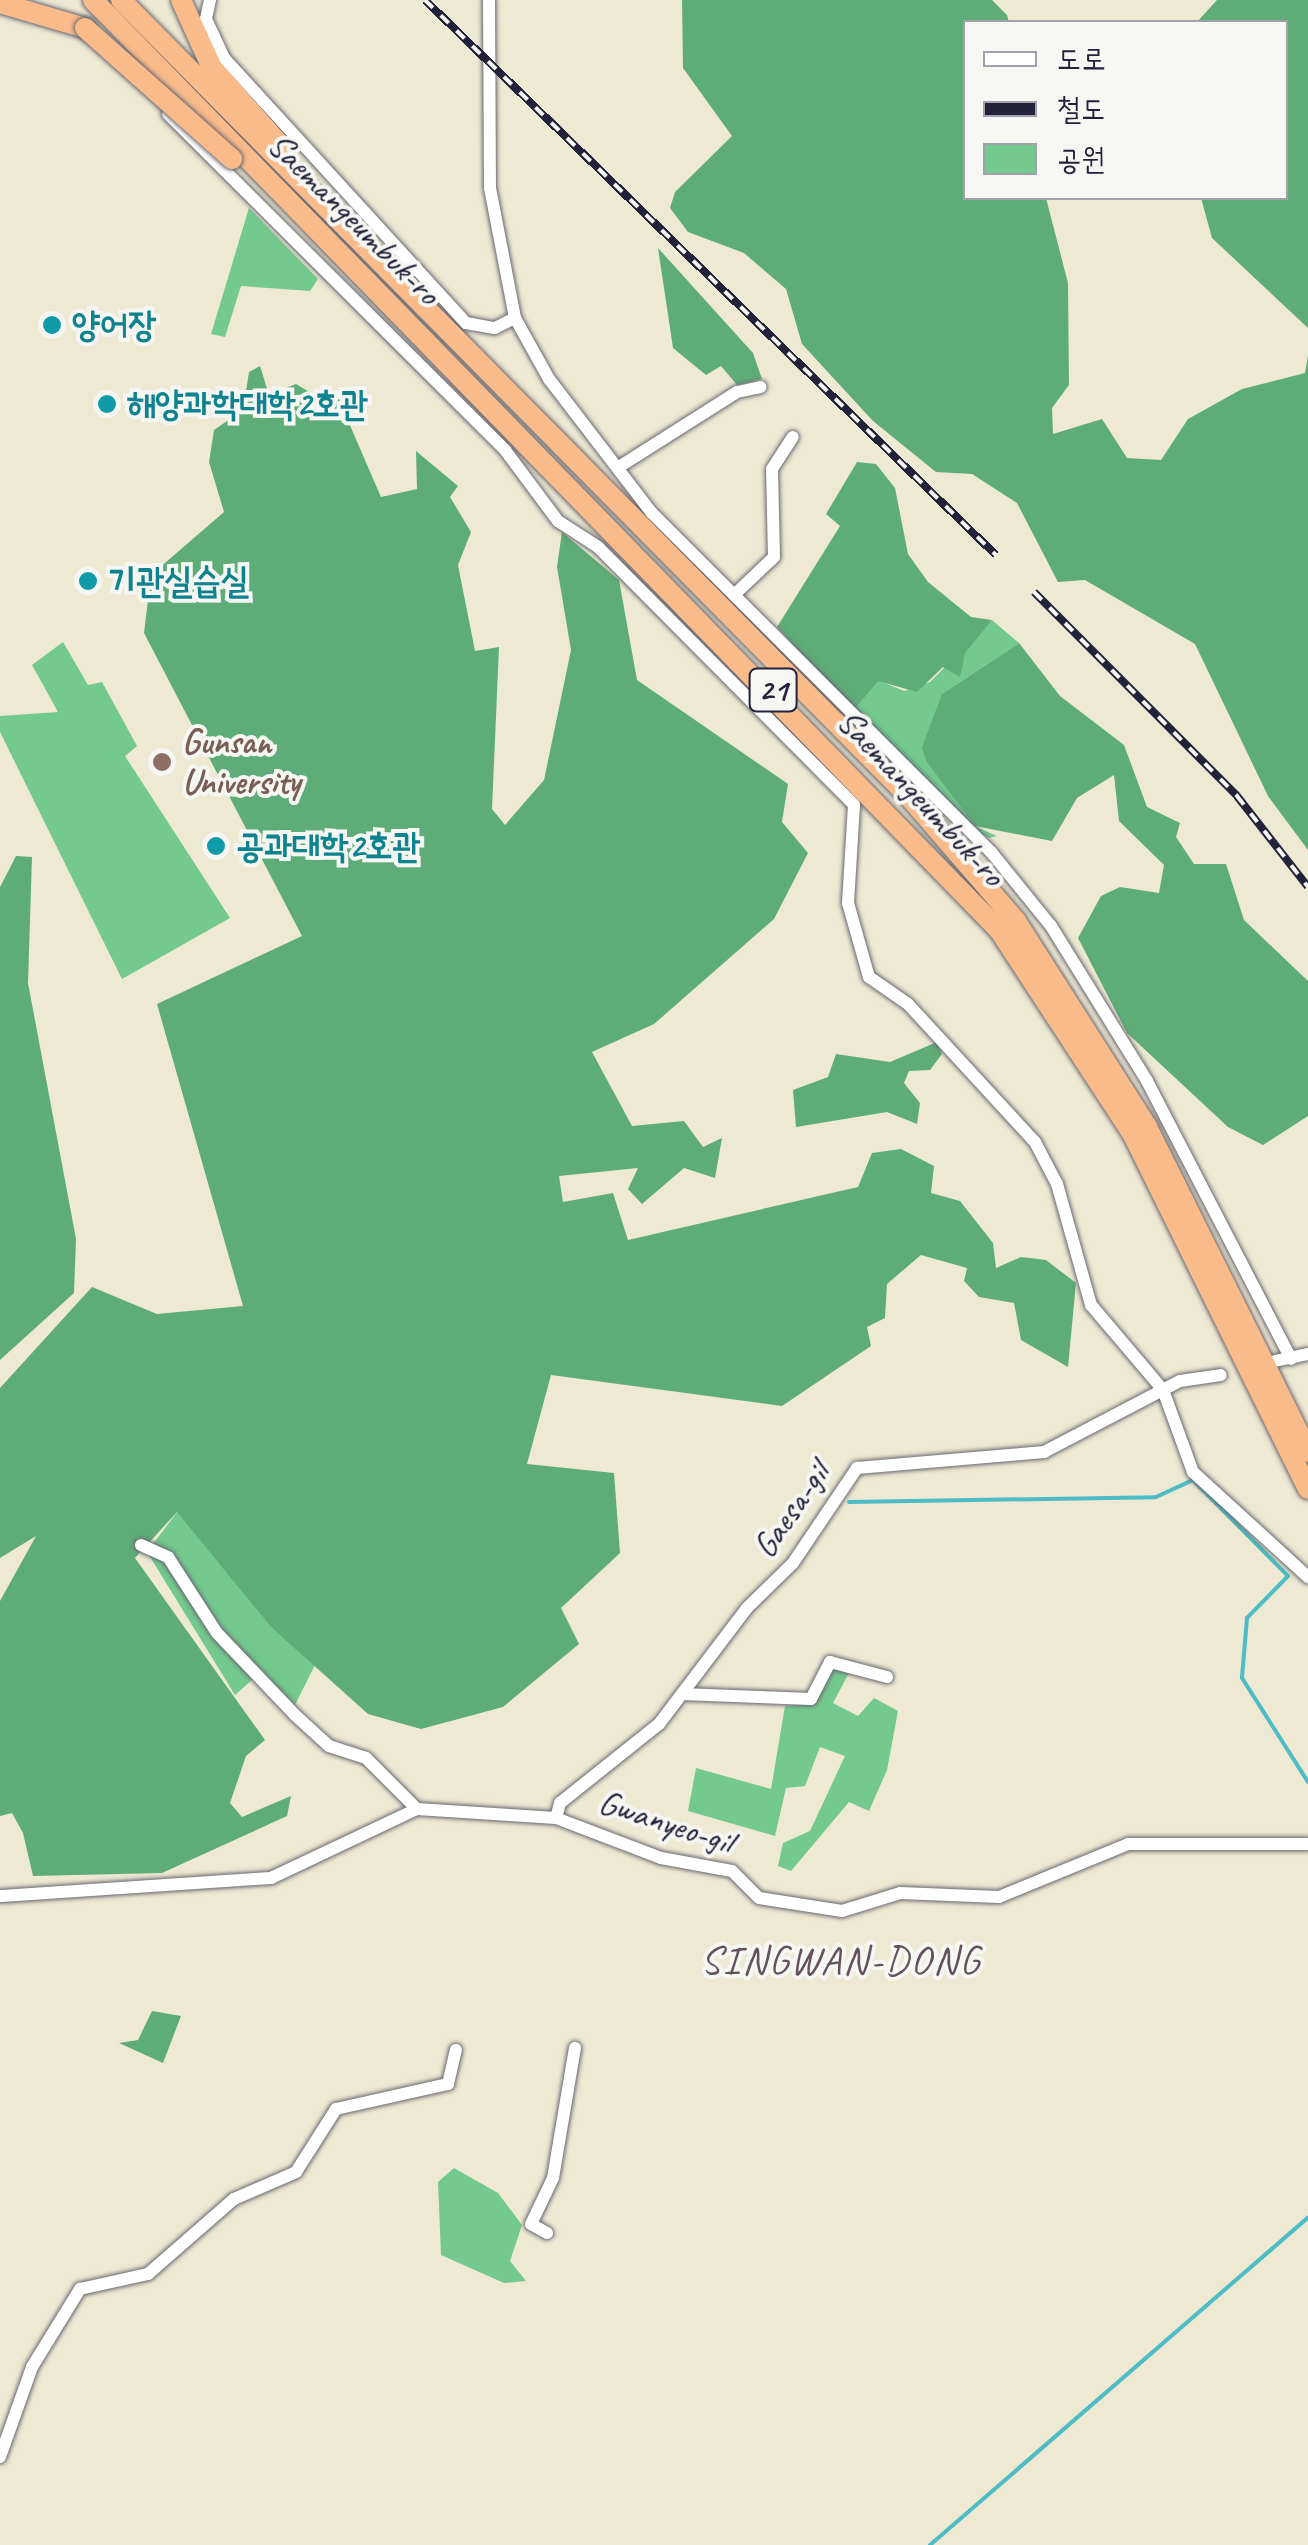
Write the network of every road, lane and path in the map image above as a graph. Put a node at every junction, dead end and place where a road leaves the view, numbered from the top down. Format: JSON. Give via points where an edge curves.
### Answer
{"nodes":[{"id":1,"x":92,"y":0,"type":"edge"},
{"id":2,"x":121,"y":0,"type":"edge"},
{"id":3,"x":181,"y":0,"type":"edge"},
{"id":4,"x":210,"y":0,"type":"edge"},
{"id":5,"x":490,"y":0,"type":"edge"},
{"id":6,"x":0,"y":3,"type":"edge"},
{"id":7,"x":88,"y":37,"type":"junction"},
{"id":8,"x":298,"y":208,"type":"junction"},
{"id":9,"x":348,"y":233,"type":"junction"},
{"id":10,"x":516,"y":318,"type":"junction"},
{"id":11,"x":760,"y":387,"type":"dead end"},
{"id":12,"x":793,"y":437,"type":"dead end"},
{"id":13,"x":622,"y":465,"type":"junction"},
{"id":14,"x":734,"y":595,"type":"junction"},
{"id":15,"x":1308,"y":1354,"type":"edge"},
{"id":16,"x":1291,"y":1359,"type":"junction"},
{"id":17,"x":1274,"y":1361,"type":"dead end"},
{"id":18,"x":1221,"y":1375,"type":"dead end"},
{"id":19,"x":1164,"y":1390,"type":"junction"},
{"id":20,"x":1308,"y":1452,"type":"edge"},
{"id":21,"x":1308,"y":1489,"type":"edge"},
{"id":22,"x":141,"y":1545,"type":"dead end"},
{"id":23,"x":1308,"y":1578,"type":"edge"},
{"id":24,"x":886,"y":1677,"type":"dead end"},
{"id":25,"x":682,"y":1694,"type":"junction"},
{"id":26,"x":416,"y":1809,"type":"junction"},
{"id":27,"x":556,"y":1818,"type":"junction"},
{"id":28,"x":1308,"y":1844,"type":"edge"},
{"id":29,"x":0,"y":1896,"type":"edge"},
{"id":30,"x":575,"y":2048,"type":"dead end"},
{"id":31,"x":456,"y":2050,"type":"dead end"},
{"id":32,"x":547,"y":2234,"type":"dead end"},
{"id":33,"x":0,"y":2457,"type":"edge"}],
"edges":[{"from":1,"to":8,"type":"highway","name":"Saemangeumbuk-ro","number":"21"},
{"from":2,"to":9,"type":"highway","name":"Saemangeumbuk-ro","number":"21"},
{"from":3,"to":9,"type":"highway","via":[[212,68]]},
{"from":4,"to":10,"type":"street","via":[[206,19],[224,58],[466,323],[495,328]]},
{"from":5,"to":10,"type":"street","via":[[484,133]]},
{"from":6,"to":7,"type":"highway"},
{"from":7,"to":8,"type":"highway","bridge":true},
{"from":7,"to":19,"type":"street","via":[[418,360],[558,521],[598,547],[854,805],[848,903],[869,977],[908,1004],[1035,1142],[1057,1184],[1090,1305]]},
{"from":8,"to":21,"type":"highway","name":"Saemangeumbuk-ro","number":"21","via":[[936,855],[1032,970],[1132,1134]]},
{"from":9,"to":20,"type":"highway","name":"Saemangeumbuk-ro","number":"21","via":[[910,798],[1016,921],[1146,1127]]},
{"from":10,"to":13,"type":"street","via":[[579,423]]},
{"from":11,"to":13,"type":"street","via":[[725,399]]},
{"from":12,"to":14,"type":"street","via":[[772,469],[774,557]]},
{"from":13,"to":14,"type":"street","via":[[652,513]]},
{"from":14,"to":16,"type":"street","via":[[991,852],[1051,926],[1146,1082]]},
{"from":15,"to":16,"type":"street"},
{"from":16,"to":17,"type":"street"},
{"from":18,"to":19,"type":"street","name":"Gaesa-gil"},
{"from":19,"to":23,"type":"street","via":[[1192,1472]]},
{"from":19,"to":25,"type":"street","name":"Gaesa-gil","via":[[1044,1452],[856,1468],[786,1573]]},
{"from":22,"to":26,"type":"street","via":[[168,1557],[218,1633],[329,1746],[366,1758]]},
{"from":24,"to":25,"type":"street","via":[[830,1662],[811,1699]]},
{"from":25,"to":27,"type":"street","name":"Gaesa-gil","via":[[659,1724],[560,1803]]},
{"from":26,"to":27,"type":"street","name":"Gwanyeo-gil"},
{"from":26,"to":29,"type":"street","name":"Gwanyeo-gil","via":[[271,1878]]},
{"from":27,"to":28,"type":"street","name":"Gwanyeo-gil","via":[[661,1858],[732,1871],[759,1898],[842,1911],[900,1893],[998,1897],[1128,1844]]},
{"from":30,"to":32,"type":"street","via":[[553,2178],[531,2224]]},
{"from":31,"to":33,"type":"street","via":[[448,2084],[336,2109],[296,2172],[234,2199],[148,2274],[80,2289],[38,2354]]}]}
